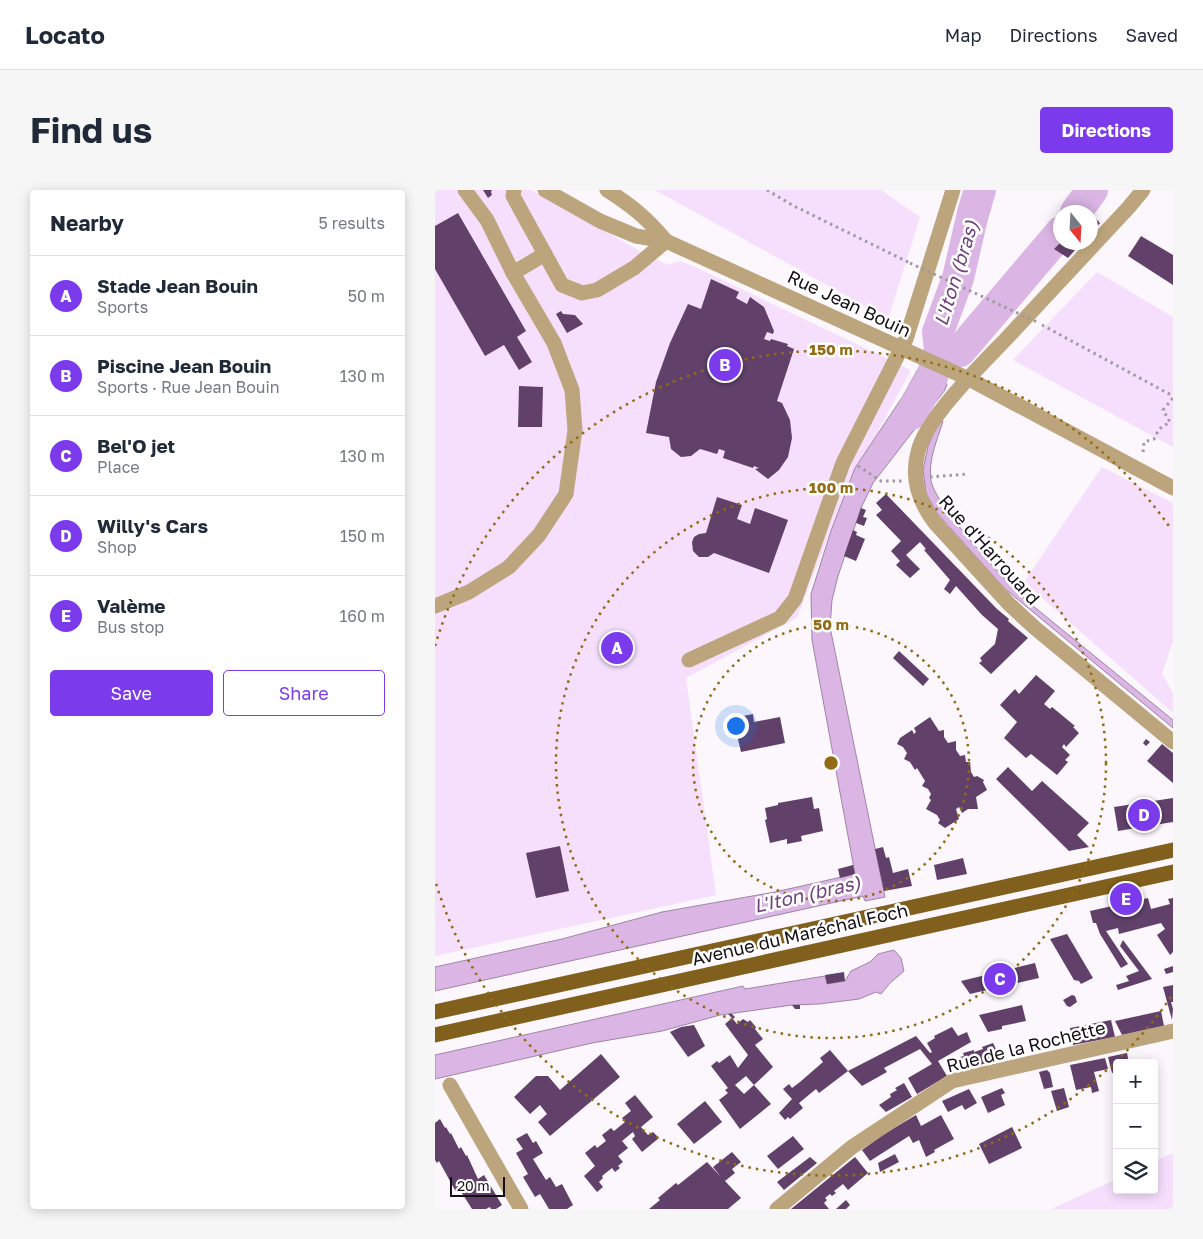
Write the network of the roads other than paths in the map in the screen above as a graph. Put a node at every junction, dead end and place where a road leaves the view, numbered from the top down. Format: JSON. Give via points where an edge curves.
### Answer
{"nodes":[{"id":1,"x":465,"y":190,"type":"edge"},
{"id":2,"x":514,"y":190,"type":"edge"},
{"id":3,"x":545,"y":190,"type":"edge"},
{"id":4,"x":607,"y":190,"type":"edge"},
{"id":5,"x":953,"y":190,"type":"edge"},
{"id":6,"x":1143,"y":190,"type":"edge"},
{"id":7,"x":667,"y":241,"type":"junction"},
{"id":8,"x":545,"y":254,"type":"junction"},
{"id":9,"x":513,"y":273,"type":"junction"},
{"id":10,"x":901,"y":348,"type":"junction"},
{"id":11,"x":963,"y":376,"type":"junction"},
{"id":12,"x":1173,"y":488,"type":"edge"},
{"id":13,"x":435,"y":606,"type":"edge"},
{"id":14,"x":689,"y":660,"type":"dead end"},
{"id":15,"x":1173,"y":742,"type":"edge"},
{"id":16,"x":1173,"y":850,"type":"edge"},
{"id":17,"x":1173,"y":872,"type":"edge"},
{"id":18,"x":435,"y":1012,"type":"edge"},
{"id":19,"x":1173,"y":1031,"type":"edge"},
{"id":20,"x":435,"y":1035,"type":"edge"},
{"id":21,"x":450,"y":1085,"type":"dead end"},
{"id":22,"x":521,"y":1209,"type":"edge"},
{"id":23,"x":777,"y":1209,"type":"edge"}],
"edges":[{"from":1,"to":9,"type":"street","via":[[487,220]]},
{"from":2,"to":8,"type":"street","via":[[513,196]]},
{"from":3,"to":7,"type":"street","name":"Rue Jean Bouin","via":[[600,222],[636,236]]},
{"from":4,"to":7,"type":"street","name":"Rue Jean Bouin","via":[[649,220]]},
{"from":5,"to":10,"type":"street"},
{"from":6,"to":11,"type":"street","name":"Rue d'Harrouard"},
{"from":7,"to":8,"type":"street","via":[[634,268],[597,290],[581,294],[562,285]]},
{"from":7,"to":10,"type":"street","name":"Rue Jean Bouin"},
{"from":8,"to":9,"type":"street"},
{"from":9,"to":13,"type":"street","via":[[554,343],[572,390],[575,430],[566,494],[539,535],[509,567],[469,592]]},
{"from":10,"to":11,"type":"street","name":"Rue Jean Bouin"},
{"from":10,"to":14,"type":"street","via":[[843,463],[795,599],[787,611],[780,618]]},
{"from":11,"to":12,"type":"street","name":"Rue Jean Bouin"},
{"from":11,"to":15,"type":"street","name":"Rue d'Harrouard","via":[[930,425],[918,450],[916,479],[924,509],[1009,604]]},
{"from":16,"to":18,"type":"main road","name":"Avenue du Maréchal Foch"},
{"from":17,"to":20,"type":"main road","name":"Avenue du Maréchal Foch"},
{"from":19,"to":23,"type":"street","name":"Rue de la Rochette","via":[[952,1081],[852,1147]]},
{"from":21,"to":22,"type":"street"}]}
